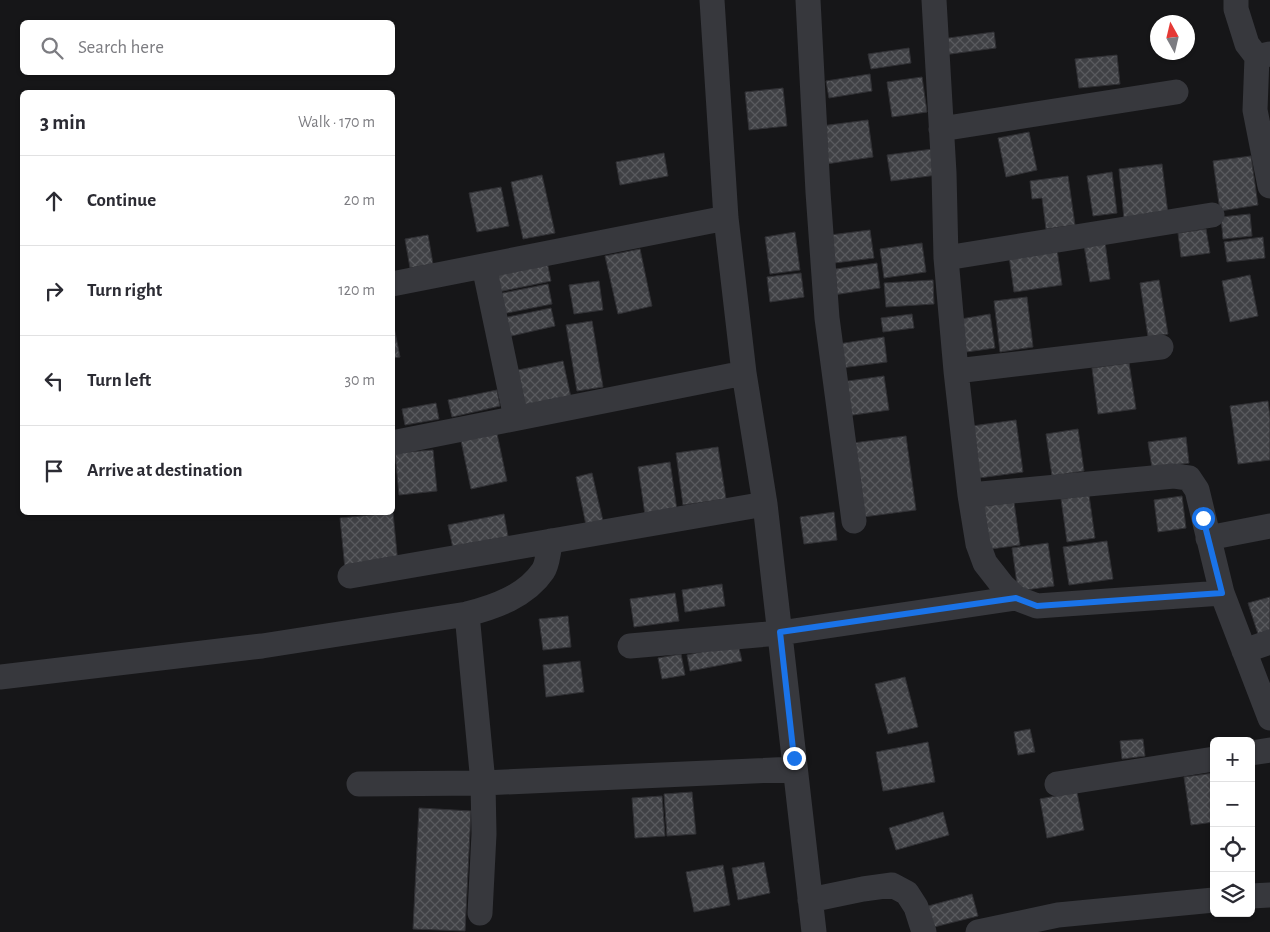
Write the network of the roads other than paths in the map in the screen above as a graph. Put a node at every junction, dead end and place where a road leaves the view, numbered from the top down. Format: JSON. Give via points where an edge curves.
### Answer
{"nodes":[{"id":1,"x":712,"y":0,"type":"edge"},
{"id":2,"x":808,"y":0,"type":"edge"},
{"id":3,"x":934,"y":0,"type":"edge"},
{"id":4,"x":1236,"y":0,"type":"edge"},
{"id":5,"x":1264,"y":56,"type":"edge"},
{"id":6,"x":1176,"y":92,"type":"dead end"},
{"id":7,"x":941,"y":129,"type":"junction"},
{"id":8,"x":1270,"y":186,"type":"edge"},
{"id":9,"x":1212,"y":215,"type":"dead end"},
{"id":10,"x":726,"y":218,"type":"junction"},
{"id":11,"x":946,"y":258,"type":"junction"},
{"id":12,"x":484,"y":266,"type":"junction"},
{"id":13,"x":395,"y":283,"type":"edge"},
{"id":14,"x":1161,"y":347,"type":"dead end"},
{"id":15,"x":956,"y":371,"type":"junction"},
{"id":16,"x":744,"y":373,"type":"junction"},
{"id":17,"x":516,"y":418,"type":"junction"},
{"id":18,"x":395,"y":442,"type":"edge"},
{"id":19,"x":970,"y":495,"type":"junction"},
{"id":20,"x":765,"y":504,"type":"junction"},
{"id":21,"x":854,"y":521,"type":"dead end"},
{"id":22,"x":1270,"y":526,"type":"edge"},
{"id":23,"x":1208,"y":538,"type":"junction"},
{"id":24,"x":551,"y":541,"type":"junction"},
{"id":25,"x":350,"y":576,"type":"dead end"},
{"id":26,"x":1222,"y":593,"type":"junction"},
{"id":27,"x":1016,"y":598,"type":"junction"},
{"id":28,"x":467,"y":614,"type":"junction"},
{"id":29,"x":780,"y":632,"type":"junction"},
{"id":30,"x":1270,"y":642,"type":"edge"},
{"id":31,"x":630,"y":646,"type":"dead end"},
{"id":32,"x":1244,"y":651,"type":"junction"},
{"id":33,"x":0,"y":677,"type":"edge"},
{"id":34,"x":1270,"y":718,"type":"edge"},
{"id":35,"x":1270,"y":750,"type":"edge"},
{"id":36,"x":1255,"y":752,"type":"edge"},
{"id":37,"x":1210,"y":760,"type":"edge"},
{"id":38,"x":795,"y":769,"type":"junction"},
{"id":39,"x":483,"y":783,"type":"junction"},
{"id":40,"x":359,"y":784,"type":"dead end"},
{"id":41,"x":1057,"y":784,"type":"dead end"},
{"id":42,"x":1270,"y":895,"type":"edge"},
{"id":43,"x":1255,"y":896,"type":"edge"},
{"id":44,"x":810,"y":900,"type":"junction"},
{"id":45,"x":1210,"y":900,"type":"edge"},
{"id":46,"x":480,"y":913,"type":"dead end"},
{"id":47,"x":814,"y":932,"type":"edge"},
{"id":48,"x":924,"y":932,"type":"edge"},
{"id":49,"x":978,"y":932,"type":"edge"}],
"edges":[{"from":1,"to":10,"type":"street"},
{"from":2,"to":21,"type":"street","via":[[827,318]]},
{"from":3,"to":7,"type":"street"},
{"from":4,"to":5,"type":"street","via":[[1247,44]]},
{"from":5,"to":8,"type":"street","via":[[1254,110]]},
{"from":6,"to":7,"type":"street"},
{"from":7,"to":11,"type":"street"},
{"from":9,"to":11,"type":"street"},
{"from":10,"to":12,"type":"street"},
{"from":10,"to":16,"type":"street"},
{"from":11,"to":15,"type":"street"},
{"from":12,"to":13,"type":"street"},
{"from":12,"to":17,"type":"street"},
{"from":14,"to":15,"type":"street"},
{"from":15,"to":19,"type":"street"},
{"from":16,"to":17,"type":"street"},
{"from":16,"to":20,"type":"street"},
{"from":17,"to":18,"type":"street"},
{"from":19,"to":23,"type":"street","via":[[1174,476],[1189,478],[1198,490]]},
{"from":19,"to":27,"type":"street","via":[[978,544],[985,563]]},
{"from":20,"to":24,"type":"street"},
{"from":20,"to":29,"type":"street"},
{"from":22,"to":23,"type":"street"},
{"from":23,"to":26,"type":"street"},
{"from":24,"to":25,"type":"street"},
{"from":24,"to":28,"type":"street","via":[[544,570],[523,592],[491,608]]},
{"from":26,"to":27,"type":"street","via":[[1037,606]]},
{"from":26,"to":32,"type":"street"},
{"from":27,"to":29,"type":"street"},
{"from":28,"to":33,"type":"street","via":[[262,646]]},
{"from":28,"to":39,"type":"street"},
{"from":29,"to":31,"type":"street"},
{"from":29,"to":38,"type":"street"},
{"from":30,"to":32,"type":"street"},
{"from":32,"to":34,"type":"street"},
{"from":35,"to":36,"type":"street"},
{"from":37,"to":41,"type":"street"},
{"from":38,"to":39,"type":"street"},
{"from":38,"to":44,"type":"street"},
{"from":39,"to":40,"type":"street"},
{"from":39,"to":46,"type":"street"},
{"from":42,"to":43,"type":"street"},
{"from":44,"to":47,"type":"street"},
{"from":44,"to":48,"type":"street","via":[[892,885],[907,893],[916,907]]},
{"from":45,"to":49,"type":"street","via":[[1058,915]]}]}
